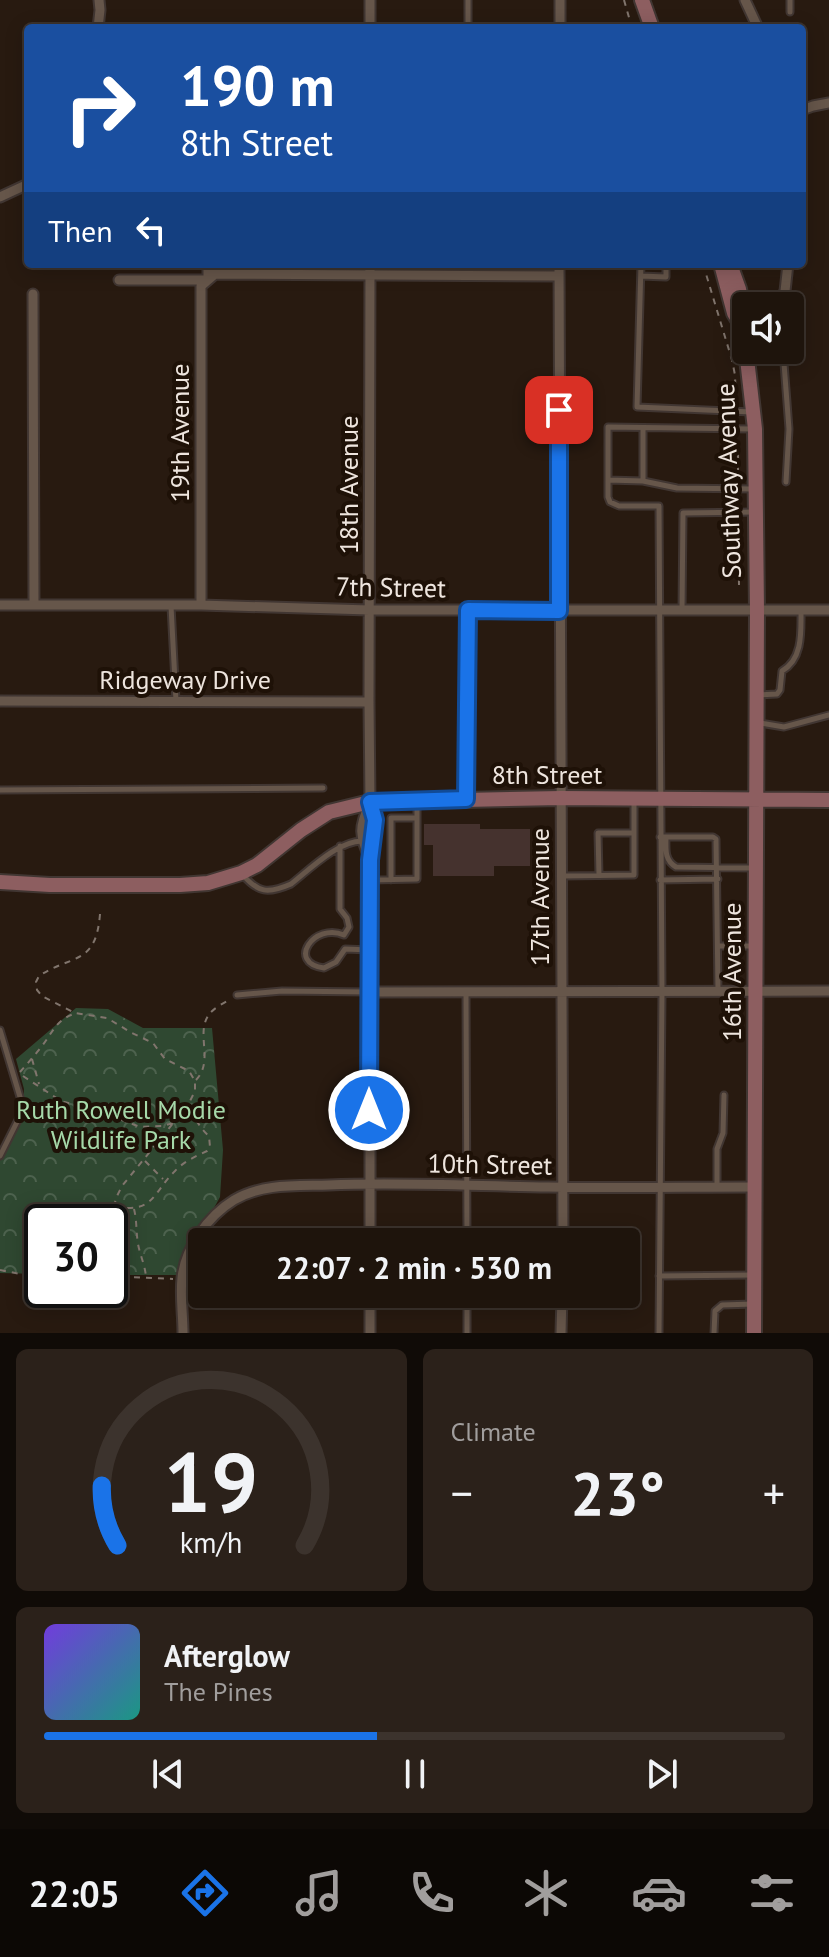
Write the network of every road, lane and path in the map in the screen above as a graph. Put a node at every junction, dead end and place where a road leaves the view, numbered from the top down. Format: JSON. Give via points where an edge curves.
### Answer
{"nodes":[{"id":1,"x":99,"y":0,"type":"edge"},
{"id":2,"x":370,"y":0,"type":"edge"},
{"id":3,"x":468,"y":0,"type":"edge"},
{"id":4,"x":560,"y":0,"type":"edge"},
{"id":5,"x":624,"y":0,"type":"edge"},
{"id":6,"x":642,"y":0,"type":"edge"},
{"id":7,"x":745,"y":0,"type":"edge"},
{"id":8,"x":790,"y":0,"type":"edge"},
{"id":9,"x":790,"y":12,"type":"dead end"},
{"id":10,"x":98,"y":24,"type":"edge"},
{"id":11,"x":370,"y":24,"type":"edge"},
{"id":12,"x":468,"y":24,"type":"edge"},
{"id":13,"x":560,"y":24,"type":"edge"},
{"id":14,"x":631,"y":24,"type":"edge"},
{"id":15,"x":651,"y":24,"type":"edge"},
{"id":16,"x":756,"y":24,"type":"edge"},
{"id":17,"x":829,"y":103,"type":"edge"},
{"id":18,"x":806,"y":109,"type":"edge"},
{"id":19,"x":24,"y":186,"type":"edge"},
{"id":20,"x":0,"y":197,"type":"edge"},
{"id":21,"x":208,"y":268,"type":"edge"},
{"id":22,"x":370,"y":268,"type":"edge"},
{"id":23,"x":467,"y":268,"type":"edge"},
{"id":24,"x":559,"y":268,"type":"edge"},
{"id":25,"x":641,"y":268,"type":"edge"},
{"id":26,"x":666,"y":268,"type":"edge"},
{"id":27,"x":704,"y":268,"type":"edge"},
{"id":28,"x":722,"y":268,"type":"edge"},
{"id":29,"x":731,"y":268,"type":"edge"},
{"id":30,"x":788,"y":268,"type":"edge"},
{"id":31,"x":370,"y":276,"type":"junction"},
{"id":32,"x":467,"y":276,"type":"junction"},
{"id":33,"x":559,"y":276,"type":"junction"},
{"id":34,"x":641,"y":276,"type":"junction"},
{"id":35,"x":119,"y":280,"type":"dead end"},
{"id":36,"x":208,"y":280,"type":"junction"},
{"id":37,"x":740,"y":292,"type":"edge"},
{"id":38,"x":784,"y":292,"type":"edge"},
{"id":39,"x":33,"y":294,"type":"dead end"},
{"id":40,"x":732,"y":305,"type":"edge"},
{"id":41,"x":748,"y":364,"type":"edge"},
{"id":42,"x":784,"y":364,"type":"edge"},
{"id":43,"x":736,"y":405,"type":"dead end"},
{"id":44,"x":753,"y":412,"type":"junction"},
{"id":45,"x":643,"y":428,"type":"junction"},
{"id":46,"x":755,"y":429,"type":"junction"},
{"id":47,"x":608,"y":480,"type":"junction"},
{"id":48,"x":643,"y":481,"type":"junction"},
{"id":49,"x":786,"y":482,"type":"dead end"},
{"id":50,"x":755,"y":490,"type":"junction"},
{"id":51,"x":756,"y":512,"type":"junction"},
{"id":52,"x":34,"y":604,"type":"junction"},
{"id":53,"x":0,"y":605,"type":"edge"},
{"id":54,"x":171,"y":605,"type":"junction"},
{"id":55,"x":201,"y":605,"type":"junction"},
{"id":56,"x":369,"y":610,"type":"junction"},
{"id":57,"x":468,"y":610,"type":"junction"},
{"id":58,"x":660,"y":610,"type":"junction"},
{"id":59,"x":682,"y":610,"type":"junction"},
{"id":60,"x":829,"y":610,"type":"edge"},
{"id":61,"x":559,"y":611,"type":"junction"},
{"id":62,"x":757,"y":611,"type":"junction"},
{"id":63,"x":801,"y":611,"type":"junction"},
{"id":64,"x":756,"y":696,"type":"junction"},
{"id":65,"x":0,"y":701,"type":"edge"},
{"id":66,"x":176,"y":701,"type":"junction"},
{"id":67,"x":369,"y":702,"type":"junction"},
{"id":68,"x":829,"y":715,"type":"edge"},
{"id":69,"x":756,"y":722,"type":"junction"},
{"id":70,"x":323,"y":788,"type":"dead end"},
{"id":71,"x":0,"y":790,"type":"edge"},
{"id":72,"x":561,"y":798,"type":"junction"},
{"id":73,"x":634,"y":798,"type":"junction"},
{"id":74,"x":466,"y":799,"type":"junction"},
{"id":75,"x":659,"y":799,"type":"junction"},
{"id":76,"x":417,"y":800,"type":"junction"},
{"id":77,"x":756,"y":800,"type":"junction"},
{"id":78,"x":829,"y":800,"type":"edge"},
{"id":79,"x":370,"y":802,"type":"junction"},
{"id":80,"x":417,"y":818,"type":"junction"},
{"id":81,"x":634,"y":833,"type":"junction"},
{"id":82,"x":663,"y":837,"type":"junction"},
{"id":83,"x":363,"y":841,"type":"junction"},
{"id":84,"x":340,"y":846,"type":"junction"},
{"id":85,"x":370,"y":860,"type":"junction"},
{"id":86,"x":718,"y":868,"type":"junction"},
{"id":87,"x":755,"y":868,"type":"junction"},
{"id":88,"x":241,"y":873,"type":"junction"},
{"id":89,"x":599,"y":875,"type":"junction"},
{"id":90,"x":562,"y":876,"type":"junction"},
{"id":91,"x":718,"y":879,"type":"junction"},
{"id":92,"x":370,"y":880,"type":"junction"},
{"id":93,"x":391,"y":880,"type":"junction"},
{"id":94,"x":660,"y":880,"type":"junction"},
{"id":95,"x":0,"y":882,"type":"edge"},
{"id":96,"x":100,"y":914,"type":"dead end"},
{"id":97,"x":344,"y":935,"type":"junction"},
{"id":98,"x":718,"y":946,"type":"junction"},
{"id":99,"x":755,"y":946,"type":"junction"},
{"id":100,"x":345,"y":949,"type":"junction"},
{"id":101,"x":370,"y":950,"type":"junction"},
{"id":102,"x":829,"y":991,"type":"edge"},
{"id":103,"x":369,"y":992,"type":"junction"},
{"id":104,"x":466,"y":992,"type":"junction"},
{"id":105,"x":718,"y":992,"type":"junction"},
{"id":106,"x":755,"y":992,"type":"junction"},
{"id":107,"x":561,"y":993,"type":"junction"},
{"id":108,"x":662,"y":993,"type":"junction"},
{"id":109,"x":237,"y":995,"type":"joint"},
{"id":110,"x":75,"y":1013,"type":"junction"},
{"id":111,"x":0,"y":1030,"type":"edge"},
{"id":112,"x":32,"y":1058,"type":"junction"},
{"id":113,"x":16,"y":1074,"type":"junction"},
{"id":114,"x":195,"y":1081,"type":"junction"},
{"id":115,"x":40,"y":1087,"type":"junction"},
{"id":116,"x":724,"y":1095,"type":"dead end"},
{"id":117,"x":185,"y":1109,"type":"junction"},
{"id":118,"x":173,"y":1123,"type":"junction"},
{"id":119,"x":0,"y":1156,"type":"edge"},
{"id":120,"x":144,"y":1160,"type":"junction"},
{"id":121,"x":165,"y":1181,"type":"junction"},
{"id":122,"x":369,"y":1183,"type":"junction"},
{"id":123,"x":467,"y":1185,"type":"junction"},
{"id":124,"x":563,"y":1187,"type":"junction"},
{"id":125,"x":659,"y":1187,"type":"junction"},
{"id":126,"x":717,"y":1187,"type":"junction"},
{"id":127,"x":754,"y":1187,"type":"junction"},
{"id":128,"x":115,"y":1204,"type":"edge"},
{"id":129,"x":128,"y":1208,"type":"edge"},
{"id":130,"x":133,"y":1208,"type":"junction"},
{"id":131,"x":370,"y":1228,"type":"edge"},
{"id":132,"x":467,"y":1228,"type":"edge"},
{"id":133,"x":563,"y":1228,"type":"edge"},
{"id":134,"x":0,"y":1270,"type":"edge"},
{"id":135,"x":24,"y":1274,"type":"edge"},
{"id":136,"x":754,"y":1275,"type":"junction"},
{"id":137,"x":659,"y":1276,"type":"junction"},
{"id":138,"x":128,"y":1277,"type":"edge"},
{"id":139,"x":147,"y":1278,"type":"junction"},
{"id":140,"x":182,"y":1279,"type":"junction"},
{"id":141,"x":754,"y":1304,"type":"junction"},
{"id":142,"x":370,"y":1308,"type":"edge"},
{"id":143,"x":467,"y":1308,"type":"edge"},
{"id":144,"x":562,"y":1308,"type":"edge"},
{"id":145,"x":183,"y":1333,"type":"edge"},
{"id":146,"x":370,"y":1333,"type":"edge"},
{"id":147,"x":467,"y":1333,"type":"edge"},
{"id":148,"x":561,"y":1333,"type":"edge"},
{"id":149,"x":659,"y":1333,"type":"edge"},
{"id":150,"x":714,"y":1333,"type":"edge"},
{"id":151,"x":754,"y":1333,"type":"edge"}],
"edges":[{"from":1,"to":10,"type":"street"},
{"from":2,"to":11,"type":"street"},
{"from":3,"to":12,"type":"lane"},
{"from":4,"to":13,"type":"street"},
{"from":5,"to":14,"type":"path"},
{"from":6,"to":15,"type":"main road"},
{"from":7,"to":16,"type":"street"},
{"from":8,"to":9,"type":"lane"},
{"from":17,"to":18,"type":"street"},
{"from":19,"to":20,"type":"street"},
{"from":21,"to":36,"type":"street","name":"19th Avenue"},
{"from":22,"to":31,"type":"street","name":"18th Avenue"},
{"from":23,"to":32,"type":"lane"},
{"from":24,"to":33,"type":"street","name":"17th Avenue"},
{"from":25,"to":34,"type":"lane"},
{"from":26,"to":34,"type":"lane","via":[[666,277]]},
{"from":27,"to":43,"type":"path","via":[[732,360]]},
{"from":28,"to":40,"type":"main road","name":"Southway Avenue"},
{"from":29,"to":37,"type":"main road","name":"Southway Avenue"},
{"from":30,"to":38,"type":"street"},
{"from":31,"to":32,"type":"street"},
{"from":31,"to":36,"type":"street","via":[[215,274]]},
{"from":31,"to":56,"type":"street","name":"18th Avenue"},
{"from":32,"to":33,"type":"street"},
{"from":33,"to":61,"type":"street","name":"17th Avenue"},
{"from":34,"to":44,"type":"lane","via":[[637,407]]},
{"from":35,"to":36,"type":"street"},
{"from":36,"to":55,"type":"street","name":"19th Avenue","via":[[201,286]]},
{"from":39,"to":52,"type":"street"},
{"from":41,"to":44,"type":"main road","name":"Southway Avenue"},
{"from":42,"to":49,"type":"lane"},
{"from":44,"to":46,"type":"main road","name":"Southway Avenue"},
{"from":45,"to":46,"type":"lane"},
{"from":45,"to":47,"type":"lane","via":[[608,427]]},
{"from":45,"to":48,"type":"lane"},
{"from":46,"to":50,"type":"main road","name":"Southway Avenue"},
{"from":47,"to":48,"type":"lane"},
{"from":47,"to":58,"type":"lane","via":[[610,502],[659,506]]},
{"from":48,"to":50,"type":"lane","via":[[677,488]]},
{"from":50,"to":51,"type":"main road","name":"Southway Avenue"},
{"from":51,"to":59,"type":"lane","via":[[683,513]]},
{"from":51,"to":62,"type":"main road","name":"Southway Avenue"},
{"from":52,"to":53,"type":"street","name":"7th Street"},
{"from":52,"to":54,"type":"street","name":"7th Street"},
{"from":54,"to":55,"type":"street","name":"7th Street"},
{"from":54,"to":66,"type":"lane"},
{"from":55,"to":56,"type":"street","name":"7th Street"},
{"from":56,"to":57,"type":"street","name":"7th Street"},
{"from":56,"to":67,"type":"street","name":"18th Avenue"},
{"from":57,"to":61,"type":"street","name":"7th Street"},
{"from":57,"to":74,"type":"lane"},
{"from":58,"to":59,"type":"street","name":"7th Street"},
{"from":58,"to":61,"type":"street","name":"7th Street"},
{"from":58,"to":75,"type":"lane"},
{"from":59,"to":62,"type":"street","name":"7th Street"},
{"from":60,"to":63,"type":"street","name":"7th Street"},
{"from":61,"to":72,"type":"street","name":"17th Avenue"},
{"from":62,"to":63,"type":"street","name":"7th Street"},
{"from":62,"to":64,"type":"main road","name":"16th Avenue"},
{"from":63,"to":64,"type":"lane","via":[[800,650],[782,671],[780,690]]},
{"from":64,"to":69,"type":"main road","name":"16th Avenue"},
{"from":65,"to":66,"type":"street","name":"Ridgeway Drive"},
{"from":66,"to":67,"type":"street","name":"Ridgeway Drive"},
{"from":67,"to":79,"type":"street","name":"18th Avenue"},
{"from":68,"to":69,"type":"lane","via":[[784,727]]},
{"from":69,"to":77,"type":"main road","name":"16th Avenue"},
{"from":70,"to":71,"type":"lane"},
{"from":72,"to":73,"type":"main road","name":"8th Street"},
{"from":72,"to":74,"type":"main road","name":"8th Street"},
{"from":72,"to":90,"type":"street","name":"17th Avenue"},
{"from":73,"to":75,"type":"main road","name":"8th Street"},
{"from":73,"to":81,"type":"lane"},
{"from":74,"to":76,"type":"main road","name":"8th Street"},
{"from":75,"to":77,"type":"main road","name":"8th Street"},
{"from":75,"to":82,"type":"lane"},
{"from":76,"to":79,"type":"main road","name":"8th Street"},
{"from":76,"to":80,"type":"lane"},
{"from":77,"to":78,"type":"main road","name":"8th Street"},
{"from":77,"to":87,"type":"main road","name":"16th Avenue"},
{"from":79,"to":83,"type":"street","name":"18th Avenue","via":[[361,822]]},
{"from":79,"to":85,"type":"street","name":"18th Avenue","via":[[375,820]]},
{"from":79,"to":88,"type":"main road","name":"8th Street","via":[[321,817]]},
{"from":80,"to":93,"type":"lane","via":[[417,879]]},
{"from":80,"to":93,"type":"lane","via":[[391,818]]},
{"from":81,"to":89,"type":"lane","via":[[634,875]]},
{"from":81,"to":89,"type":"lane","via":[[598,833]]},
{"from":82,"to":86,"type":"lane","via":[[672,865]]},
{"from":82,"to":86,"type":"lane","via":[[713,837]]},
{"from":82,"to":94,"type":"lane"},
{"from":83,"to":84,"type":"lane"},
{"from":83,"to":85,"type":"street","name":"18th Avenue"},
{"from":84,"to":88,"type":"lane","via":[[283,888],[262,891]]},
{"from":84,"to":97,"type":"lane","via":[[340,909],[349,927]]},
{"from":85,"to":92,"type":"street","name":"18th Avenue"},
{"from":86,"to":87,"type":"lane"},
{"from":86,"to":91,"type":"lane"},
{"from":87,"to":99,"type":"main road","name":"16th Avenue"},
{"from":88,"to":95,"type":"main road","name":"8th Street","via":[[180,885]]},
{"from":89,"to":90,"type":"lane"},
{"from":90,"to":107,"type":"street","name":"17th Avenue"},
{"from":91,"to":94,"type":"lane"},
{"from":91,"to":98,"type":"lane"},
{"from":92,"to":93,"type":"lane"},
{"from":92,"to":101,"type":"street","name":"18th Avenue"},
{"from":94,"to":108,"type":"lane"},
{"from":96,"to":110,"type":"path","via":[[85,955],[45,972],[36,982],[42,996]]},
{"from":97,"to":100,"type":"lane"},
{"from":97,"to":100,"type":"lane","via":[[318,935],[306,957],[324,968]]},
{"from":98,"to":99,"type":"lane"},
{"from":98,"to":105,"type":"lane"},
{"from":99,"to":106,"type":"main road","name":"16th Avenue"},
{"from":100,"to":101,"type":"lane"},
{"from":101,"to":103,"type":"street","name":"18th Avenue"},
{"from":102,"to":106,"type":"street"},
{"from":103,"to":104,"type":"street"},
{"from":103,"to":109,"type":"lane"},
{"from":103,"to":122,"type":"street","name":"18th Avenue"},
{"from":104,"to":107,"type":"street"},
{"from":104,"to":123,"type":"lane"},
{"from":105,"to":106,"type":"street"},
{"from":105,"to":108,"type":"street"},
{"from":106,"to":127,"type":"main road","name":"16th Avenue"},
{"from":107,"to":108,"type":"street"},
{"from":107,"to":124,"type":"street","name":"17th Avenue"},
{"from":108,"to":125,"type":"lane"},
{"from":109,"to":114,"type":"path","via":[[207,1017],[205,1059]]},
{"from":110,"to":112,"type":"path","via":[[58,1022]]},
{"from":110,"to":114,"type":"path","via":[[107,1018],[153,1043]]},
{"from":111,"to":113,"type":"lane"},
{"from":112,"to":113,"type":"path"},
{"from":112,"to":115,"type":"path"},
{"from":113,"to":115,"type":"path"},
{"from":113,"to":119,"type":"lane","via":[[23,1107]]},
{"from":114,"to":117,"type":"path"},
{"from":115,"to":118,"type":"path","via":[[61,1101],[140,1127]]},
{"from":116,"to":126,"type":"lane"},
{"from":117,"to":118,"type":"path"},
{"from":117,"to":121,"type":"path","via":[[209,1136],[210,1147]]},
{"from":118,"to":120,"type":"path"},
{"from":120,"to":121,"type":"path"},
{"from":120,"to":128,"type":"path","via":[[122,1186]]},
{"from":121,"to":130,"type":"path","via":[[148,1204]]},
{"from":122,"to":123,"type":"street","name":"10th Street"},
{"from":122,"to":131,"type":"street","name":"18th Avenue"},
{"from":122,"to":140,"type":"street","name":"10th Street","via":[[277,1187],[235,1200],[198,1237]]},
{"from":123,"to":124,"type":"street","name":"10th Street"},
{"from":123,"to":132,"type":"lane"},
{"from":124,"to":125,"type":"street","name":"10th Street"},
{"from":124,"to":133,"type":"street","name":"17th Avenue"},
{"from":125,"to":126,"type":"street","name":"10th Street"},
{"from":125,"to":137,"type":"lane"},
{"from":126,"to":127,"type":"street","name":"10th Street"},
{"from":127,"to":136,"type":"main road","name":"16th Avenue"},
{"from":129,"to":130,"type":"path"},
{"from":130,"to":139,"type":"path"},
{"from":134,"to":135,"type":"path"},
{"from":136,"to":137,"type":"lane"},
{"from":136,"to":141,"type":"main road","name":"16th Avenue"},
{"from":137,"to":149,"type":"lane"},
{"from":138,"to":139,"type":"path"},
{"from":139,"to":140,"type":"path"},
{"from":140,"to":145,"type":"street","name":"10th Street"},
{"from":141,"to":150,"type":"lane","via":[[722,1305],[715,1311]]},
{"from":141,"to":151,"type":"main road","name":"16th Avenue"},
{"from":142,"to":146,"type":"street"},
{"from":143,"to":147,"type":"lane"},
{"from":144,"to":148,"type":"street"}]}
